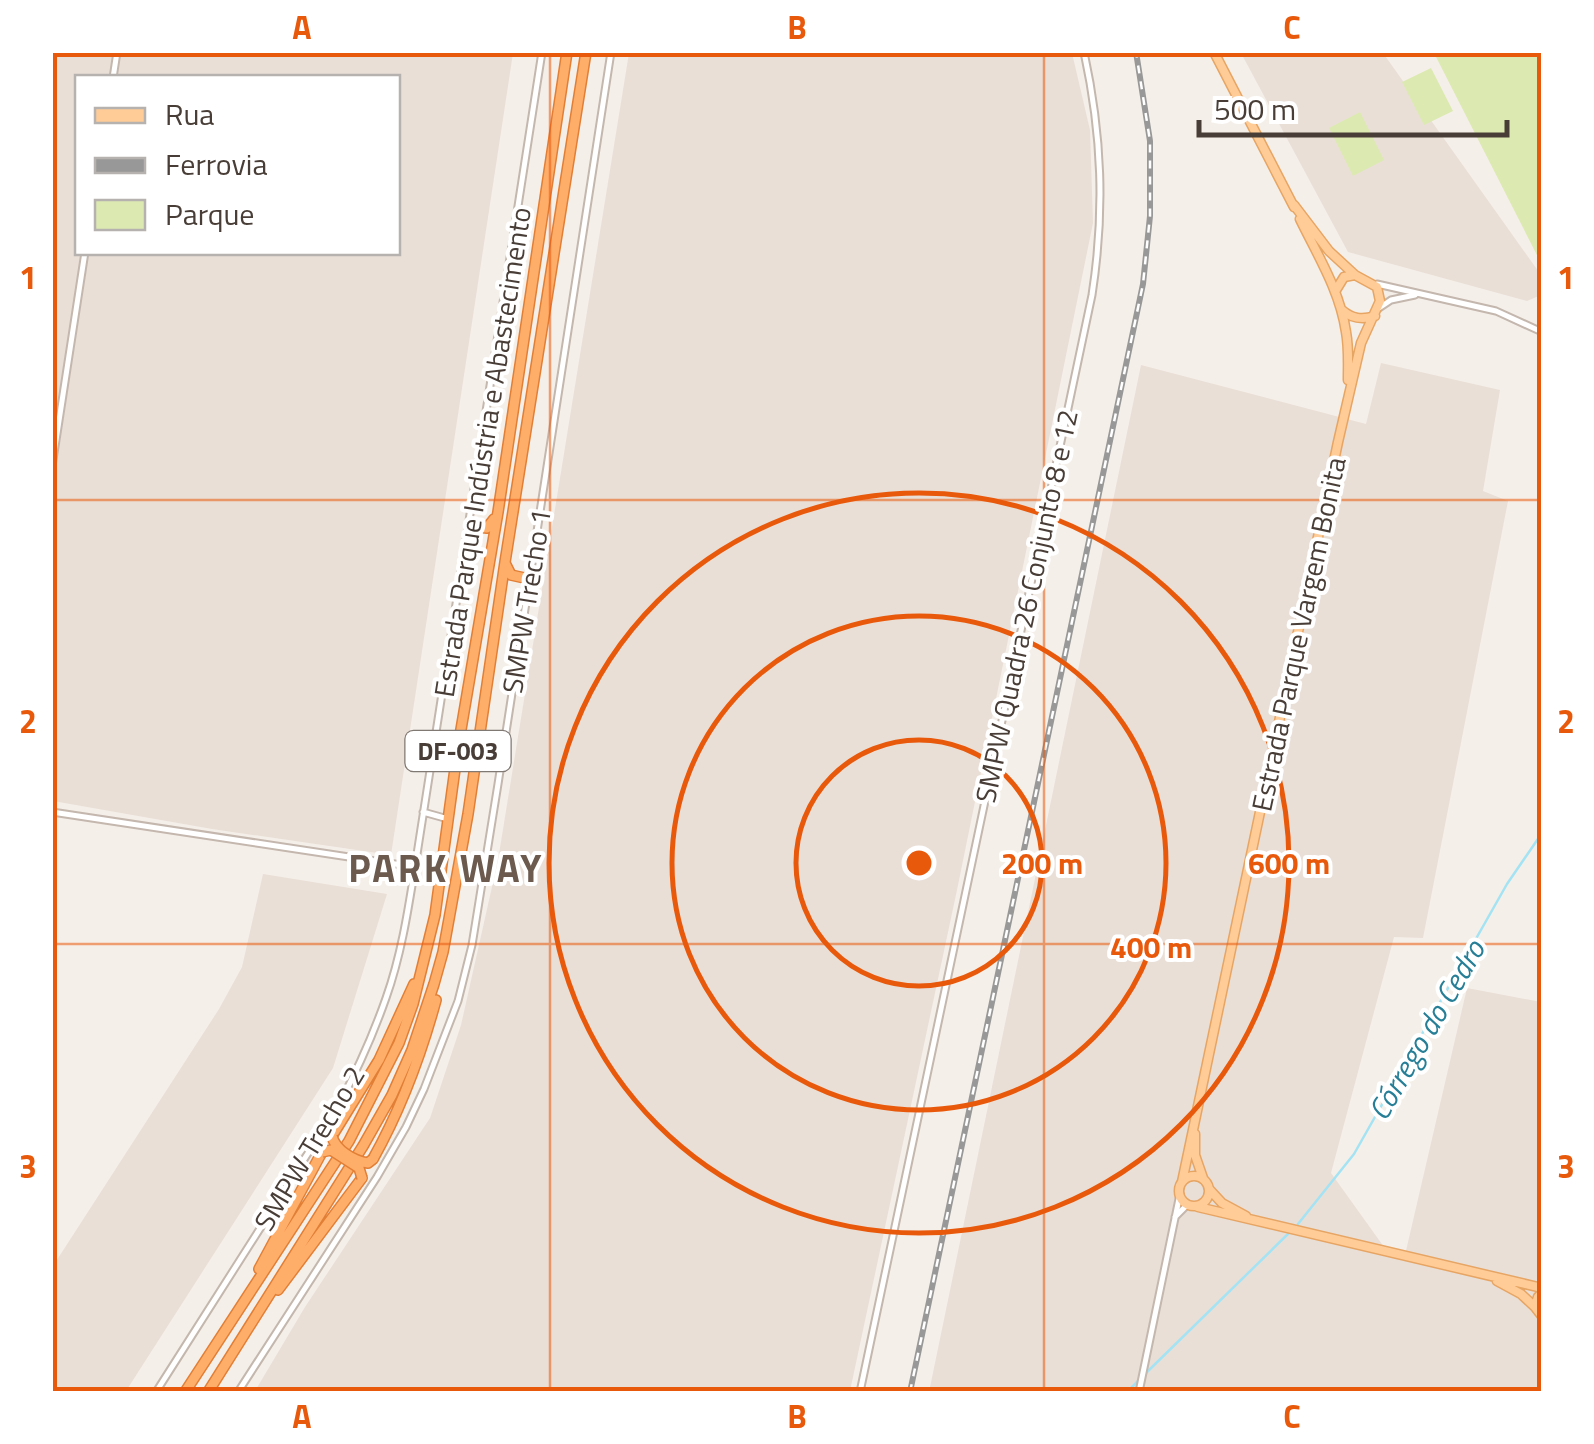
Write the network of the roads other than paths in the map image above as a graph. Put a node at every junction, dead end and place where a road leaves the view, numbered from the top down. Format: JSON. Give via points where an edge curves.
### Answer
{"nodes":[{"id":1,"x":542,"y":52,"type":"edge"},
{"id":2,"x":567,"y":52,"type":"edge"},
{"id":3,"x":586,"y":52,"type":"edge"},
{"id":4,"x":610,"y":52,"type":"edge"},
{"id":5,"x":1084,"y":52,"type":"edge"},
{"id":6,"x":1214,"y":52,"type":"edge"},
{"id":7,"x":1294,"y":205,"type":"junction"},
{"id":8,"x":86,"y":255,"type":"edge"},
{"id":9,"x":1355,"y":274,"type":"junction"},
{"id":10,"x":1373,"y":283,"type":"junction"},
{"id":11,"x":1336,"y":290,"type":"junction"},
{"id":12,"x":1423,"y":295,"type":"junction"},
{"id":13,"x":1342,"y":310,"type":"junction"},
{"id":14,"x":1376,"y":313,"type":"junction"},
{"id":15,"x":1542,"y":332,"type":"edge"},
{"id":16,"x":1349,"y":395,"type":"junction"},
{"id":17,"x":52,"y":466,"type":"edge"},
{"id":18,"x":498,"y":512,"type":"junction"},
{"id":19,"x":469,"y":528,"type":"junction"},
{"id":20,"x":492,"y":550,"type":"junction"},
{"id":21,"x":504,"y":562,"type":"junction"},
{"id":22,"x":529,"y":580,"type":"junction"},
{"id":23,"x":500,"y":590,"type":"junction"},
{"id":24,"x":52,"y":812,"type":"edge"},
{"id":25,"x":423,"y":812,"type":"junction"},
{"id":26,"x":448,"y":820,"type":"junction"},
{"id":27,"x":415,"y":867,"type":"junction"},
{"id":28,"x":443,"y":952,"type":"junction"},
{"id":29,"x":423,"y":969,"type":"junction"},
{"id":30,"x":1198,"y":1108,"type":"junction"},
{"id":31,"x":1203,"y":1178,"type":"junction"},
{"id":32,"x":1182,"y":1182,"type":"junction"},
{"id":33,"x":1209,"y":1189,"type":"junction"},
{"id":34,"x":1180,"y":1194,"type":"junction"},
{"id":35,"x":1187,"y":1205,"type":"junction"},
{"id":36,"x":1198,"y":1207,"type":"junction"},
{"id":37,"x":1174,"y":1219,"type":"junction"},
{"id":38,"x":1259,"y":1222,"type":"junction"},
{"id":39,"x":1484,"y":1275,"type":"junction"},
{"id":40,"x":1542,"y":1290,"type":"edge"},
{"id":41,"x":1535,"y":1306,"type":"junction"},
{"id":42,"x":238,"y":1309,"type":"junction"},
{"id":43,"x":1542,"y":1316,"type":"edge"},
{"id":44,"x":255,"y":1320,"type":"junction"},
{"id":45,"x":156,"y":1392,"type":"edge"},
{"id":46,"x":186,"y":1392,"type":"edge"},
{"id":47,"x":208,"y":1392,"type":"edge"},
{"id":48,"x":238,"y":1392,"type":"edge"},
{"id":49,"x":860,"y":1392,"type":"edge"},
{"id":50,"x":1139,"y":1392,"type":"edge"}],
"edges":[{"from":1,"to":19,"type":"street","name":"SMPW Trecho 2"},
{"from":2,"to":18,"type":"highway","name":"Estrada Parque Indústria e Abastecimento","number":"DF-003"},
{"from":3,"to":21,"type":"highway","name":"Estrada Parque Indústria e Abastecimento","number":"DF-003"},
{"from":4,"to":22,"type":"street","name":"SMPW Trecho 1"},
{"from":5,"to":49,"type":"street","name":"SMPW Quadra 26 Conjunto 8 e 12","via":[[1102,177],[1092,294]]},
{"from":6,"to":7,"type":"main road","name":"Estrada Parque Vargem Bonita"},
{"from":7,"to":9,"type":"main road","name":"Estrada Parque Vargem Bonita"},
{"from":7,"to":11,"type":"main road","name":"Estrada Parque Vargem Bonita"},
{"from":8,"to":17,"type":"street"},
{"from":9,"to":10,"type":"main road","name":"Estrada Parque Vargem Bonita"},
{"from":9,"to":11,"type":"main road"},
{"from":10,"to":12,"type":"street"},
{"from":10,"to":14,"type":"main road","via":[[1380,296]]},
{"from":11,"to":13,"type":"main road","name":"Estrada Parque Vargem Bonita"},
{"from":12,"to":14,"type":"street","via":[[1391,300]]},
{"from":12,"to":15,"type":"street","via":[[1496,311]]},
{"from":13,"to":14,"type":"main road","via":[[1361,319]]},
{"from":13,"to":16,"type":"main road","name":"Estrada Parque Vargem Bonita"},
{"from":14,"to":16,"type":"main road","name":"Estrada Parque Vargem Bonita"},
{"from":16,"to":30,"type":"main road","name":"Estrada Parque Vargem Bonita"},
{"from":18,"to":19,"type":"highway","via":[[488,528]]},
{"from":18,"to":20,"type":"highway","name":"Estrada Parque Indústria e Abastecimento","number":"DF-003"},
{"from":19,"to":20,"type":"highway","via":[[485,532]]},
{"from":19,"to":25,"type":"street","name":"SMPW Trecho 2"},
{"from":20,"to":26,"type":"highway","name":"Estrada Parque Indústria e Abastecimento","number":"DF-003"},
{"from":21,"to":22,"type":"highway","via":[[511,575]]},
{"from":21,"to":23,"type":"highway","name":"Estrada Parque Indústria e Abastecimento","number":"DF-003"},
{"from":22,"to":23,"type":"highway","via":[[512,580]]},
{"from":22,"to":48,"type":"street","name":"SMPW Trecho 1","via":[[458,1002],[406,1126]]},
{"from":23,"to":28,"type":"highway","name":"Estrada Parque Indústria e Abastecimento","number":"DF-003"},
{"from":24,"to":27,"type":"street"},
{"from":25,"to":26,"type":"street"},
{"from":25,"to":27,"type":"street","name":"SMPW Trecho 2"},
{"from":26,"to":29,"type":"highway","name":"Estrada Parque Indústria e Abastecimento","number":"DF-003"},
{"from":27,"to":45,"type":"street","name":"SMPW Trecho 2","via":[[399,954],[362,1061]]},
{"from":28,"to":29,"type":"highway","bridge":true,"via":[[427,1032],[400,1105],[373,1159],[364,1163],[336,1147],[332,1136]]},
{"from":28,"to":44,"type":"highway","name":"Estrada Parque Indústria e Abastecimento","number":"DF-003","via":[[392,1095]]},
{"from":29,"to":42,"type":"highway","name":"Estrada Parque Indústria e Abastecimento","number":"DF-003","via":[[373,1097]]},
{"from":30,"to":31,"type":"main road","name":"Estrada Parque Vargem Bonita","via":[[1196,1155]]},
{"from":30,"to":32,"type":"main road","name":"Estrada Parque Vargem Bonita"},
{"from":31,"to":32,"type":"main road"},
{"from":31,"to":33,"type":"main road"},
{"from":32,"to":34,"type":"main road"},
{"from":33,"to":36,"type":"main road"},
{"from":33,"to":38,"type":"main road"},
{"from":34,"to":35,"type":"main road"},
{"from":34,"to":37,"type":"street"},
{"from":35,"to":36,"type":"main road"},
{"from":35,"to":37,"type":"street"},
{"from":36,"to":38,"type":"main road"},
{"from":37,"to":50,"type":"street"},
{"from":38,"to":39,"type":"main road"},
{"from":39,"to":40,"type":"main road"},
{"from":39,"to":41,"type":"main road"},
{"from":40,"to":41,"type":"main road"},
{"from":41,"to":43,"type":"main road"},
{"from":42,"to":44,"type":"highway","bridge":true,"via":[[322,1152],[331,1150],[359,1168],[362,1178]]},
{"from":42,"to":46,"type":"highway","name":"Estrada Parque Indústria e Abastecimento","number":"DF-003"},
{"from":44,"to":47,"type":"highway","name":"Estrada Parque Indústria e Abastecimento","number":"DF-003"}]}
